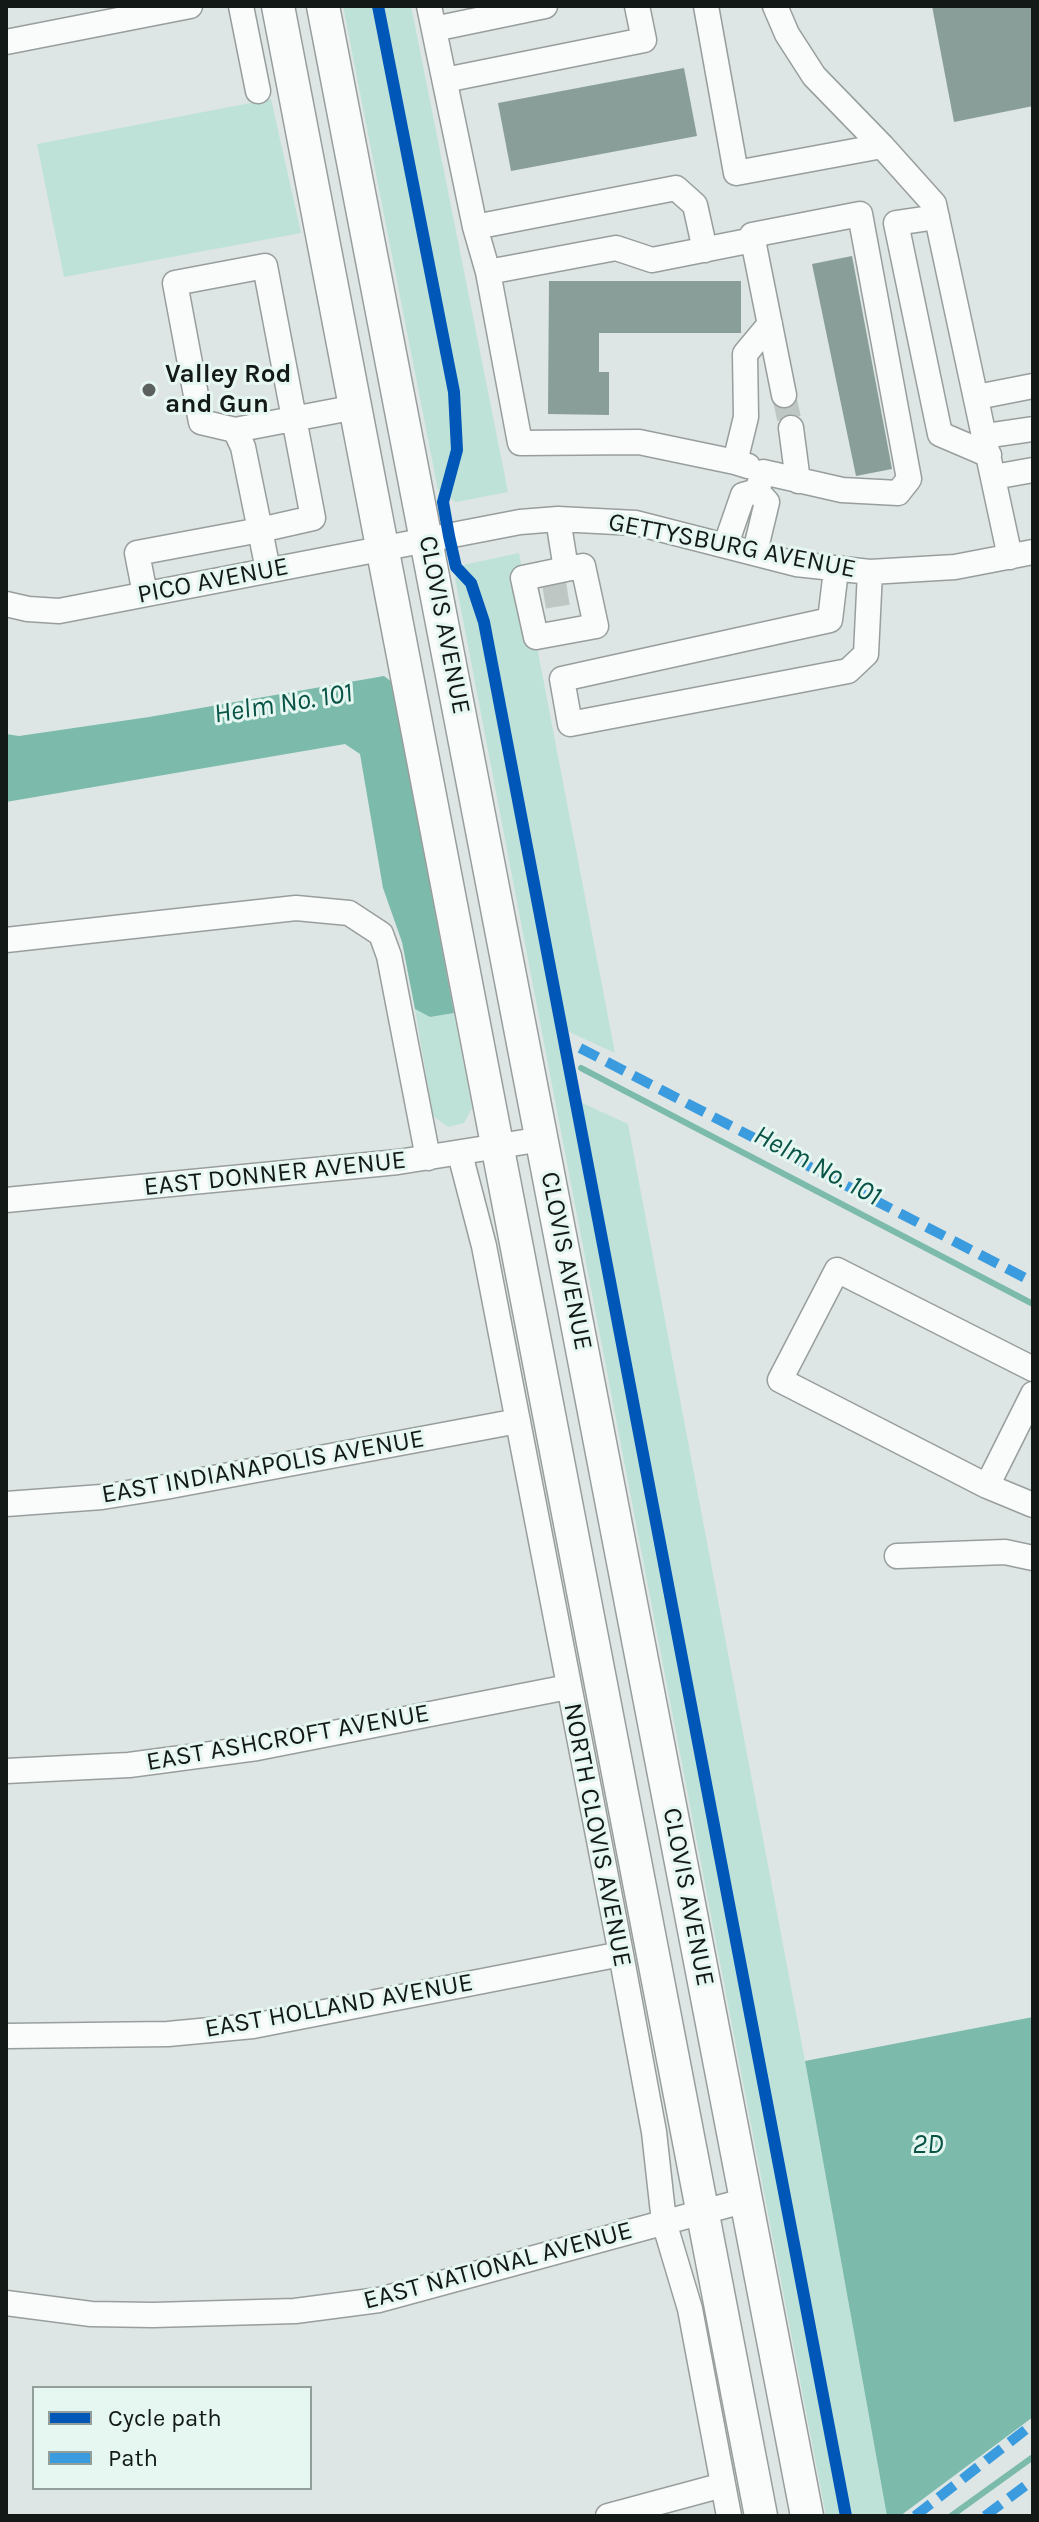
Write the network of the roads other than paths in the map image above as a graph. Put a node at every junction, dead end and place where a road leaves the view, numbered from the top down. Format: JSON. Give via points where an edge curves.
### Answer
{"nodes":[{"id":1,"x":190,"y":6,"type":"edge"},
{"id":2,"x":241,"y":6,"type":"edge"},
{"id":3,"x":278,"y":6,"type":"edge"},
{"id":4,"x":323,"y":6,"type":"edge"},
{"id":5,"x":545,"y":6,"type":"edge"},
{"id":6,"x":637,"y":6,"type":"edge"},
{"id":7,"x":706,"y":6,"type":"edge"},
{"id":8,"x":775,"y":6,"type":"edge"},
{"id":9,"x":432,"y":18,"type":"edge"},
{"id":10,"x":6,"y":42,"type":"edge"},
{"id":11,"x":445,"y":80,"type":"junction"},
{"id":12,"x":258,"y":91,"type":"dead end"},
{"id":13,"x":882,"y":146,"type":"junction"},
{"id":14,"x":937,"y":217,"type":"junction"},
{"id":15,"x":475,"y":227,"type":"junction"},
{"id":16,"x":753,"y":240,"type":"junction"},
{"id":17,"x":705,"y":250,"type":"junction"},
{"id":18,"x":488,"y":272,"type":"junction"},
{"id":19,"x":770,"y":324,"type":"junction"},
{"id":20,"x":1033,"y":386,"type":"edge"},
{"id":21,"x":784,"y":395,"type":"tunnel mouth"},
{"id":22,"x":977,"y":397,"type":"junction"},
{"id":23,"x":356,"y":407,"type":"junction"},
{"id":24,"x":294,"y":418,"type":"junction"},
{"id":25,"x":791,"y":428,"type":"tunnel mouth"},
{"id":26,"x":1033,"y":429,"type":"edge"},
{"id":27,"x":235,"y":430,"type":"junction"},
{"id":28,"x":990,"y":456,"type":"junction"},
{"id":29,"x":735,"y":462,"type":"junction"},
{"id":30,"x":1033,"y":470,"type":"edge"},
{"id":31,"x":760,"y":481,"type":"junction"},
{"id":32,"x":798,"y":481,"type":"junction"},
{"id":33,"x":558,"y":519,"type":"junction"},
{"id":34,"x":260,"y":530,"type":"junction"},
{"id":35,"x":427,"y":541,"type":"junction"},
{"id":36,"x":726,"y":544,"type":"junction"},
{"id":37,"x":385,"y":548,"type":"junction"},
{"id":38,"x":755,"y":552,"type":"junction"},
{"id":39,"x":1022,"y":555,"type":"edge"},
{"id":40,"x":268,"y":570,"type":"junction"},
{"id":41,"x":836,"y":570,"type":"junction"},
{"id":42,"x":870,"y":572,"type":"junction"},
{"id":43,"x":557,"y":575,"type":"junction"},
{"id":44,"x":145,"y":594,"type":"junction"},
{"id":45,"x":6,"y":604,"type":"edge"},
{"id":46,"x":6,"y":940,"type":"edge"},
{"id":47,"x":543,"y":1139,"type":"junction"},
{"id":48,"x":499,"y":1147,"type":"junction"},
{"id":49,"x":460,"y":1154,"type":"junction"},
{"id":50,"x":428,"y":1158,"type":"junction"},
{"id":51,"x":6,"y":1200,"type":"edge"},
{"id":52,"x":1033,"y":1369,"type":"edge"},
{"id":53,"x":1033,"y":1394,"type":"edge"},
{"id":54,"x":518,"y":1421,"type":"junction"},
{"id":55,"x":987,"y":1486,"type":"junction"},
{"id":56,"x":6,"y":1504,"type":"edge"},
{"id":57,"x":1033,"y":1505,"type":"edge"},
{"id":58,"x":1031,"y":1552,"type":"edge"},
{"id":59,"x":897,"y":1556,"type":"dead end"},
{"id":60,"x":568,"y":1687,"type":"junction"},
{"id":61,"x":6,"y":1771,"type":"edge"},
{"id":62,"x":621,"y":1954,"type":"junction"},
{"id":63,"x":6,"y":2036,"type":"edge"},
{"id":64,"x":747,"y":2200,"type":"junction"},
{"id":65,"x":702,"y":2212,"type":"junction"},
{"id":66,"x":664,"y":2222,"type":"junction"},
{"id":67,"x":6,"y":2303,"type":"edge"},
{"id":68,"x":723,"y":2485,"type":"junction"},
{"id":69,"x":608,"y":2516,"type":"edge"},
{"id":70,"x":729,"y":2516,"type":"edge"},
{"id":71,"x":761,"y":2516,"type":"edge"},
{"id":72,"x":807,"y":2516,"type":"edge"}],
"edges":[{"from":1,"to":10,"type":"street"},
{"from":2,"to":12,"type":"street"},
{"from":3,"to":23,"type":"main road","name":"CLOVIS AVENUE"},
{"from":4,"to":35,"type":"main road","name":"CLOVIS AVENUE"},
{"from":5,"to":9,"type":"street"},
{"from":6,"to":11,"type":"street","via":[[644,40]]},
{"from":7,"to":13,"type":"street","via":[[736,173]]},
{"from":8,"to":13,"type":"street","via":[[814,76]]},
{"from":9,"to":11,"type":"street"},
{"from":11,"to":15,"type":"street"},
{"from":13,"to":14,"type":"street","via":[[934,204]]},
{"from":14,"to":22,"type":"street"},
{"from":14,"to":28,"type":"street","via":[[896,223],[940,434]]},
{"from":15,"to":17,"type":"street","via":[[676,188],[695,205]]},
{"from":15,"to":18,"type":"street"},
{"from":16,"to":17,"type":"street"},
{"from":16,"to":19,"type":"street"},
{"from":16,"to":32,"type":"street","via":[[752,235],[860,214],[909,479],[898,493]]},
{"from":17,"to":18,"type":"street","via":[[652,260],[616,248]]},
{"from":18,"to":29,"type":"street","via":[[520,443],[639,442]]},
{"from":19,"to":21,"type":"street"},
{"from":19,"to":29,"type":"street","via":[[745,354],[746,417]]},
{"from":20,"to":22,"type":"street"},
{"from":22,"to":28,"type":"street"},
{"from":23,"to":24,"type":"street"},
{"from":23,"to":37,"type":"main road","name":"CLOVIS AVENUE"},
{"from":24,"to":27,"type":"street"},
{"from":24,"to":27,"type":"street","via":[[265,266],[175,283],[201,422]]},
{"from":24,"to":34,"type":"street","via":[[313,518]]},
{"from":25,"to":32,"type":"street"},
{"from":26,"to":28,"type":"street"},
{"from":27,"to":34,"type":"street"},
{"from":28,"to":30,"type":"street"},
{"from":28,"to":39,"type":"street"},
{"from":29,"to":31,"type":"street"},
{"from":31,"to":32,"type":"street"},
{"from":31,"to":36,"type":"street","via":[[743,495]]},
{"from":31,"to":38,"type":"street","via":[[767,502]]},
{"from":33,"to":35,"type":"street","name":"GETTYSBURG AVENUE"},
{"from":33,"to":36,"type":"street","name":"GETTYSBURG AVENUE","via":[[636,523]]},
{"from":33,"to":43,"type":"street"},
{"from":34,"to":40,"type":"street"},
{"from":34,"to":44,"type":"street","via":[[137,553]]},
{"from":35,"to":37,"type":"street","name":"GETTYSBURG AVENUE"},
{"from":35,"to":47,"type":"main road","name":"CLOVIS AVENUE"},
{"from":36,"to":38,"type":"street","name":"GETTYSBURG AVENUE"},
{"from":37,"to":40,"type":"street","name":"PICO AVENUE"},
{"from":37,"to":48,"type":"main road","name":"CLOVIS AVENUE"},
{"from":38,"to":41,"type":"street","name":"GETTYSBURG AVENUE"},
{"from":39,"to":42,"type":"street","name":"GETTYSBURG AVENUE","via":[[955,567]]},
{"from":40,"to":44,"type":"street","name":"PICO AVENUE"},
{"from":41,"to":42,"type":"street","name":"GETTYSBURG AVENUE"},
{"from":41,"to":42,"type":"street","via":[[830,620],[562,679],[570,724],[848,671],[866,654]]},
{"from":43,"to":43,"type":"street","via":[[583,566],[596,626],[561,623],[536,637],[523,578]]},
{"from":44,"to":45,"type":"street","name":"PICO AVENUE","via":[[42,611]]},
{"from":46,"to":50,"type":"street","via":[[296,908],[349,913],[381,934],[389,956]]},
{"from":47,"to":48,"type":"street","name":"EAST DONNER AVENUE"},
{"from":47,"to":64,"type":"main road","name":"CLOVIS AVENUE"},
{"from":48,"to":49,"type":"street","name":"EAST DONNER AVENUE"},
{"from":48,"to":65,"type":"main road","name":"CLOVIS AVENUE"},
{"from":49,"to":50,"type":"street","name":"EAST DONNER AVENUE"},
{"from":49,"to":54,"type":"street","name":"NORTH CLOVIS AVENUE"},
{"from":50,"to":51,"type":"street","name":"EAST DONNER AVENUE"},
{"from":52,"to":55,"type":"street","via":[[837,1270],[780,1380]]},
{"from":53,"to":55,"type":"street"},
{"from":54,"to":56,"type":"street","name":"EAST INDIANAPOLIS AVENUE","via":[[127,1493]]},
{"from":54,"to":60,"type":"street","name":"NORTH CLOVIS AVENUE"},
{"from":55,"to":57,"type":"street"},
{"from":58,"to":59,"type":"street"},
{"from":60,"to":61,"type":"street","name":"EAST ASHCROFT AVENUE","via":[[257,1748],[129,1765]]},
{"from":60,"to":62,"type":"street","name":"NORTH CLOVIS AVENUE"},
{"from":62,"to":63,"type":"street","name":"EAST HOLLAND AVENUE","via":[[253,2026],[168,2034]]},
{"from":62,"to":66,"type":"street","name":"NORTH CLOVIS AVENUE","via":[[654,2132]]},
{"from":64,"to":65,"type":"street","name":"EAST NATIONAL AVENUE"},
{"from":64,"to":72,"type":"main road","name":"CLOVIS AVENUE"},
{"from":65,"to":66,"type":"street","name":"EAST NATIONAL AVENUE"},
{"from":65,"to":71,"type":"main road","name":"CLOVIS AVENUE"},
{"from":66,"to":67,"type":"street","name":"EAST NATIONAL AVENUE","via":[[379,2300],[295,2311],[91,2314]]},
{"from":66,"to":68,"type":"street","name":"NORTH CLOVIS AVENUE","via":[[690,2309]]},
{"from":68,"to":69,"type":"street"},
{"from":68,"to":70,"type":"street","name":"NORTH CLOVIS AVENUE"}]}
